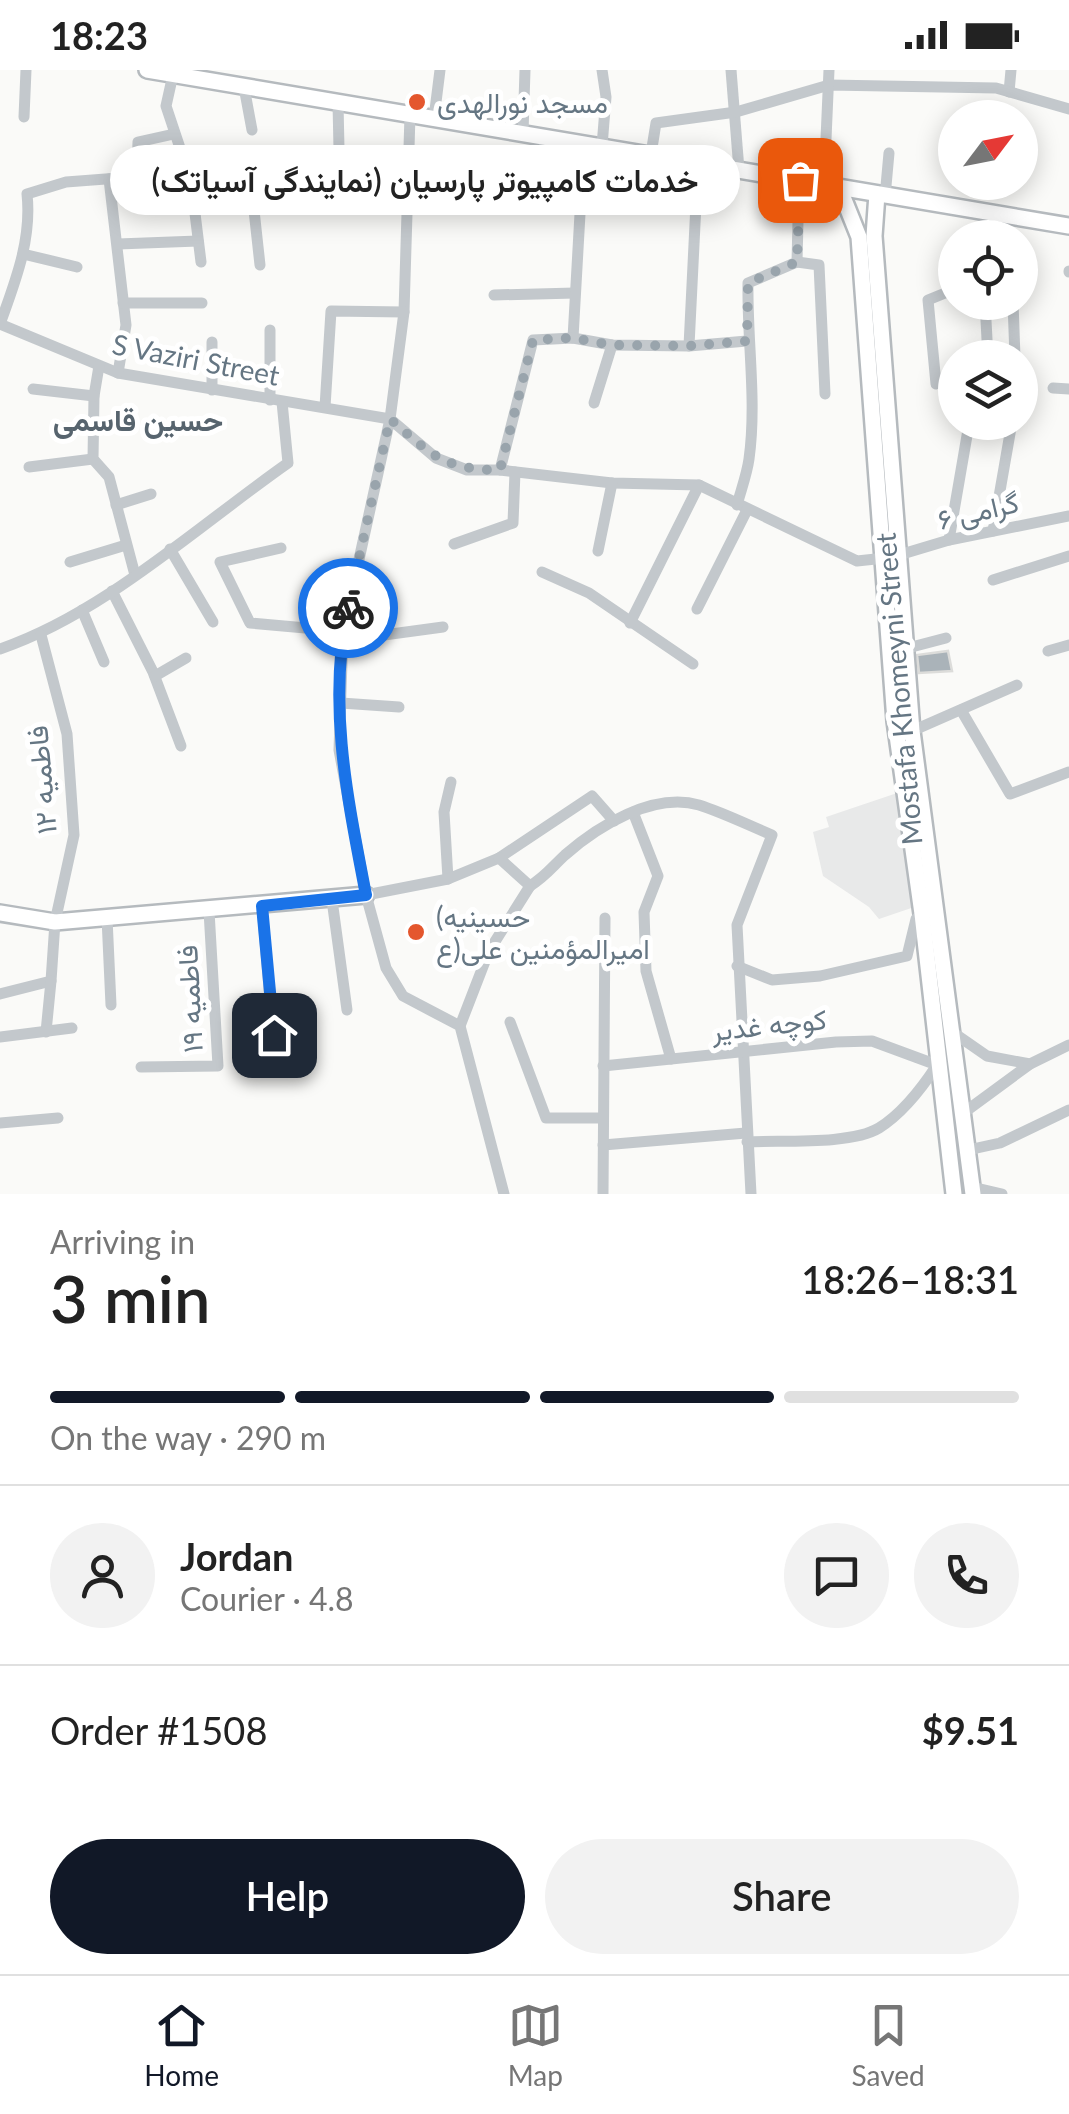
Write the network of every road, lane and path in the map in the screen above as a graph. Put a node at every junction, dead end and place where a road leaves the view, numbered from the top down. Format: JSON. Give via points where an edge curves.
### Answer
{"nodes":[{"id":1,"x":26,"y":70,"type":"edge"},
{"id":2,"x":148,"y":70,"type":"edge"},
{"id":3,"x":440,"y":70,"type":"edge"},
{"id":4,"x":525,"y":70,"type":"edge"},
{"id":5,"x":602,"y":70,"type":"edge"},
{"id":6,"x":731,"y":70,"type":"edge"},
{"id":7,"x":829,"y":70,"type":"edge"},
{"id":8,"x":1010,"y":70,"type":"edge"},
{"id":9,"x":172,"y":73,"type":"edge"},
{"id":10,"x":235,"y":80,"type":"edge"},
{"id":11,"x":829,"y":85,"type":"junction"},
{"id":12,"x":1009,"y":92,"type":"junction"},
{"id":13,"x":338,"y":103,"type":"junction"},
{"id":14,"x":1069,"y":109,"type":"edge"},
{"id":15,"x":736,"y":112,"type":"junction"},
{"id":16,"x":410,"y":115,"type":"junction"},
{"id":17,"x":24,"y":116,"type":"dead end"},
{"id":18,"x":434,"y":118,"type":"junction"},
{"id":19,"x":252,"y":130,"type":"dead end"},
{"id":20,"x":523,"y":133,"type":"junction"},
{"id":21,"x":174,"y":134,"type":"junction"},
{"id":22,"x":544,"y":137,"type":"junction"},
{"id":23,"x":584,"y":143,"type":"junction"},
{"id":24,"x":602,"y":146,"type":"junction"},
{"id":25,"x":339,"y":149,"type":"dead end"},
{"id":26,"x":889,"y":152,"type":"dead end"},
{"id":27,"x":651,"y":154,"type":"junction"},
{"id":28,"x":698,"y":162,"type":"junction"},
{"id":29,"x":739,"y":170,"type":"junction"},
{"id":30,"x":108,"y":179,"type":"junction"},
{"id":31,"x":800,"y":180,"type":"junction"},
{"id":32,"x":190,"y":181,"type":"junction"},
{"id":33,"x":831,"y":186,"type":"junction"},
{"id":34,"x":308,"y":188,"type":"dead end"},
{"id":35,"x":542,"y":189,"type":"dead end"},
{"id":36,"x":252,"y":192,"type":"junction"},
{"id":37,"x":881,"y":195,"type":"junction"},
{"id":38,"x":580,"y":206,"type":"junction"},
{"id":39,"x":622,"y":206,"type":"dead end"},
{"id":40,"x":1069,"y":226,"type":"edge"},
{"id":41,"x":866,"y":236,"type":"junction"},
{"id":42,"x":198,"y":241,"type":"junction"},
{"id":43,"x":118,"y":244,"type":"junction"},
{"id":44,"x":23,"y":254,"type":"junction"},
{"id":45,"x":201,"y":262,"type":"dead end"},
{"id":46,"x":797,"y":262,"type":"junction"},
{"id":47,"x":260,"y":265,"type":"dead end"},
{"id":48,"x":77,"y":266,"type":"dead end"},
{"id":49,"x":575,"y":294,"type":"junction"},
{"id":50,"x":494,"y":295,"type":"dead end"},
{"id":51,"x":938,"y":296,"type":"edge"},
{"id":52,"x":124,"y":303,"type":"junction"},
{"id":53,"x":202,"y":303,"type":"dead end"},
{"id":54,"x":404,"y":312,"type":"junction"},
{"id":55,"x":0,"y":324,"type":"edge"},
{"id":56,"x":270,"y":330,"type":"dead end"},
{"id":57,"x":572,"y":338,"type":"junction"},
{"id":58,"x":747,"y":341,"type":"junction"},
{"id":59,"x":212,"y":342,"type":"dead end"},
{"id":60,"x":612,"y":345,"type":"junction"},
{"id":61,"x":689,"y":346,"type":"junction"},
{"id":62,"x":99,"y":366,"type":"junction"},
{"id":63,"x":118,"y":374,"type":"junction"},
{"id":64,"x":936,"y":384,"type":"dead end"},
{"id":65,"x":1053,"y":388,"type":"dead end"},
{"id":66,"x":33,"y":389,"type":"dead end"},
{"id":67,"x":1069,"y":389,"type":"edge"},
{"id":68,"x":212,"y":390,"type":"junction"},
{"id":69,"x":825,"y":394,"type":"dead end"},
{"id":70,"x":94,"y":396,"type":"junction"},
{"id":71,"x":276,"y":401,"type":"junction"},
{"id":72,"x":594,"y":403,"type":"dead end"},
{"id":73,"x":325,"y":407,"type":"junction"},
{"id":74,"x":390,"y":419,"type":"junction"},
{"id":75,"x":969,"y":440,"type":"edge"},
{"id":76,"x":1009,"y":440,"type":"edge"},
{"id":77,"x":93,"y":459,"type":"junction"},
{"id":78,"x":30,"y":467,"type":"dead end"},
{"id":79,"x":500,"y":470,"type":"junction"},
{"id":80,"x":515,"y":472,"type":"junction"},
{"id":81,"x":612,"y":483,"type":"junction"},
{"id":82,"x":699,"y":486,"type":"junction"},
{"id":83,"x":150,"y":494,"type":"dead end"},
{"id":84,"x":116,"y":505,"type":"junction"},
{"id":85,"x":742,"y":508,"type":"junction"},
{"id":86,"x":1069,"y":516,"type":"edge"},
{"id":87,"x":993,"y":532,"type":"junction"},
{"id":88,"x":950,"y":540,"type":"junction"},
{"id":89,"x":454,"y":544,"type":"dead end"},
{"id":90,"x":126,"y":545,"type":"junction"},
{"id":91,"x":170,"y":548,"type":"junction"},
{"id":92,"x":281,"y":548,"type":"dead end"},
{"id":93,"x":598,"y":550,"type":"dead end"},
{"id":94,"x":892,"y":556,"type":"junction"},
{"id":95,"x":1069,"y":556,"type":"edge"},
{"id":96,"x":70,"y":562,"type":"dead end"},
{"id":97,"x":542,"y":572,"type":"dead end"},
{"id":98,"x":135,"y":575,"type":"junction"},
{"id":99,"x":992,"y":580,"type":"dead end"},
{"id":100,"x":112,"y":592,"type":"junction"},
{"id":101,"x":697,"y":609,"type":"dead end"},
{"id":102,"x":82,"y":610,"type":"junction"},
{"id":103,"x":213,"y":622,"type":"dead end"},
{"id":104,"x":630,"y":623,"type":"junction"},
{"id":105,"x":443,"y":628,"type":"dead end"},
{"id":106,"x":343,"y":632,"type":"junction"},
{"id":107,"x":41,"y":635,"type":"junction"},
{"id":108,"x":946,"y":638,"type":"dead end"},
{"id":109,"x":1069,"y":645,"type":"edge"},
{"id":110,"x":0,"y":649,"type":"edge"},
{"id":111,"x":904,"y":649,"type":"junction"},
{"id":112,"x":1048,"y":652,"type":"dead end"},
{"id":113,"x":186,"y":658,"type":"dead end"},
{"id":114,"x":104,"y":662,"type":"dead end"},
{"id":115,"x":693,"y":664,"type":"dead end"},
{"id":116,"x":155,"y":676,"type":"junction"},
{"id":117,"x":1017,"y":685,"type":"dead end"},
{"id":118,"x":341,"y":703,"type":"junction"},
{"id":119,"x":399,"y":707,"type":"dead end"},
{"id":120,"x":961,"y":710,"type":"junction"},
{"id":121,"x":912,"y":730,"type":"junction"},
{"id":122,"x":181,"y":746,"type":"dead end"},
{"id":123,"x":1069,"y":772,"type":"edge"},
{"id":124,"x":451,"y":782,"type":"dead end"},
{"id":125,"x":633,"y":812,"type":"junction"},
{"id":126,"x":614,"y":821,"type":"junction"},
{"id":127,"x":498,"y":858,"type":"junction"},
{"id":128,"x":448,"y":879,"type":"junction"},
{"id":129,"x":530,"y":886,"type":"junction"},
{"id":130,"x":366,"y":895,"type":"junction"},
{"id":131,"x":332,"y":900,"type":"junction"},
{"id":132,"x":262,"y":906,"type":"junction"},
{"id":133,"x":209,"y":911,"type":"junction"},
{"id":134,"x":0,"y":914,"type":"edge"},
{"id":135,"x":922,"y":914,"type":"junction"},
{"id":136,"x":107,"y":918,"type":"junction"},
{"id":137,"x":605,"y":918,"type":"dead end"},
{"id":138,"x":55,"y":922,"type":"junction"},
{"id":139,"x":738,"y":966,"type":"junction"},
{"id":140,"x":51,"y":981,"type":"junction"},
{"id":141,"x":0,"y":994,"type":"edge"},
{"id":142,"x":111,"y":1005,"type":"dead end"},
{"id":143,"x":346,"y":1010,"type":"dead end"},
{"id":144,"x":510,"y":1022,"type":"dead end"},
{"id":145,"x":460,"y":1026,"type":"junction"},
{"id":146,"x":72,"y":1028,"type":"dead end"},
{"id":147,"x":46,"y":1032,"type":"junction"},
{"id":148,"x":951,"y":1032,"type":"junction"},
{"id":149,"x":274,"y":1035,"type":"dead end"},
{"id":150,"x":0,"y":1037,"type":"edge"},
{"id":151,"x":1069,"y":1045,"type":"edge"},
{"id":152,"x":742,"y":1052,"type":"junction"},
{"id":153,"x":671,"y":1059,"type":"junction"},
{"id":154,"x":937,"y":1064,"type":"junction"},
{"id":155,"x":1030,"y":1064,"type":"junction"},
{"id":156,"x":603,"y":1066,"type":"junction"},
{"id":157,"x":141,"y":1067,"type":"dead end"},
{"id":158,"x":1069,"y":1110,"type":"edge"},
{"id":159,"x":962,"y":1114,"type":"junction"},
{"id":160,"x":58,"y":1118,"type":"dead end"},
{"id":161,"x":603,"y":1118,"type":"junction"},
{"id":162,"x":0,"y":1123,"type":"edge"},
{"id":163,"x":747,"y":1138,"type":"junction"},
{"id":164,"x":603,"y":1145,"type":"junction"},
{"id":165,"x":968,"y":1150,"type":"junction"},
{"id":166,"x":972,"y":1190,"type":"edge"},
{"id":167,"x":504,"y":1194,"type":"edge"},
{"id":168,"x":603,"y":1194,"type":"edge"},
{"id":169,"x":752,"y":1194,"type":"edge"},
{"id":170,"x":954,"y":1194,"type":"edge"},
{"id":171,"x":1002,"y":1194,"type":"edge"}],
"edges":[{"from":1,"to":17,"type":"street"},
{"from":2,"to":9,"type":"main road"},
{"from":3,"to":18,"type":"street"},
{"from":4,"to":20,"type":"street"},
{"from":5,"to":24,"type":"street"},
{"from":6,"to":15,"type":"street"},
{"from":7,"to":11,"type":"street"},
{"from":8,"to":12,"type":"street"},
{"from":9,"to":10,"type":"main road"},
{"from":9,"to":21,"type":"street","via":[[166,106]]},
{"from":10,"to":13,"type":"main road"},
{"from":10,"to":19,"type":"street"},
{"from":11,"to":12,"type":"street"},
{"from":11,"to":15,"type":"street"},
{"from":11,"to":33,"type":"street"},
{"from":12,"to":14,"type":"street"},
{"from":13,"to":16,"type":"main road"},
{"from":13,"to":25,"type":"street"},
{"from":15,"to":27,"type":"street","via":[[656,123]]},
{"from":15,"to":29,"type":"street"},
{"from":16,"to":18,"type":"main road"},
{"from":16,"to":54,"type":"street"},
{"from":18,"to":20,"type":"main road"},
{"from":20,"to":22,"type":"main road"},
{"from":21,"to":30,"type":"street","via":[[138,142],[136,175]]},
{"from":21,"to":32,"type":"street"},
{"from":22,"to":23,"type":"main road"},
{"from":22,"to":35,"type":"street"},
{"from":23,"to":24,"type":"main road"},
{"from":23,"to":38,"type":"street"},
{"from":24,"to":27,"type":"main road"},
{"from":26,"to":37,"type":"street"},
{"from":27,"to":28,"type":"main road"},
{"from":28,"to":29,"type":"main road"},
{"from":28,"to":61,"type":"street"},
{"from":29,"to":31,"type":"main road"},
{"from":30,"to":43,"type":"street"},
{"from":30,"to":44,"type":"street","via":[[27,194]]},
{"from":31,"to":33,"type":"main road"},
{"from":31,"to":46,"type":"street"},
{"from":32,"to":36,"type":"street","via":[[217,179],[229,195]]},
{"from":32,"to":42,"type":"street"},
{"from":33,"to":37,"type":"main road"},
{"from":33,"to":41,"type":"main road","name":"Mostafa Khomeyni Street"},
{"from":34,"to":36,"type":"street"},
{"from":36,"to":47,"type":"street"},
{"from":37,"to":40,"type":"main road"},
{"from":37,"to":41,"type":"main road","name":"Mostafa Khomeyni Street"},
{"from":38,"to":39,"type":"street"},
{"from":38,"to":49,"type":"street"},
{"from":41,"to":94,"type":"main road","name":"Mostafa Khomeyni Street"},
{"from":42,"to":43,"type":"street"},
{"from":42,"to":45,"type":"street"},
{"from":43,"to":52,"type":"street"},
{"from":44,"to":48,"type":"street"},
{"from":44,"to":55,"type":"street"},
{"from":46,"to":58,"type":"street","via":[[748,283]]},
{"from":46,"to":69,"type":"street","via":[[819,265]]},
{"from":49,"to":50,"type":"street"},
{"from":49,"to":57,"type":"street"},
{"from":51,"to":64,"type":"street","via":[[928,300]]},
{"from":52,"to":53,"type":"street"},
{"from":52,"to":63,"type":"street"},
{"from":54,"to":73,"type":"street","via":[[331,312]]},
{"from":54,"to":74,"type":"street"},
{"from":55,"to":62,"type":"street","name":"S Vaziri Street"},
{"from":56,"to":71,"type":"street"},
{"from":57,"to":60,"type":"street"},
{"from":57,"to":79,"type":"street","via":[[533,340]]},
{"from":58,"to":61,"type":"street"},
{"from":58,"to":85,"type":"street","via":[[752,406]]},
{"from":59,"to":68,"type":"street"},
{"from":60,"to":61,"type":"street"},
{"from":60,"to":72,"type":"street"},
{"from":62,"to":63,"type":"street","name":"S Vaziri Street"},
{"from":62,"to":70,"type":"street"},
{"from":63,"to":68,"type":"street","name":"S Vaziri Street"},
{"from":65,"to":67,"type":"street"},
{"from":66,"to":70,"type":"street"},
{"from":68,"to":71,"type":"street","name":"S Vaziri Street"},
{"from":70,"to":77,"type":"street"},
{"from":71,"to":73,"type":"street","name":"S Vaziri Street"},
{"from":71,"to":91,"type":"street","via":[[288,463]]},
{"from":73,"to":74,"type":"street","name":"S Vaziri Street"},
{"from":74,"to":79,"type":"street","via":[[436,458],[467,470]]},
{"from":74,"to":106,"type":"street"},
{"from":75,"to":88,"type":"street"},
{"from":76,"to":87,"type":"street"},
{"from":77,"to":78,"type":"street"},
{"from":77,"to":84,"type":"street","via":[[109,477]]},
{"from":79,"to":80,"type":"street"},
{"from":80,"to":81,"type":"street"},
{"from":80,"to":89,"type":"street","via":[[513,523]]},
{"from":81,"to":82,"type":"street"},
{"from":81,"to":93,"type":"street"},
{"from":82,"to":85,"type":"street"},
{"from":82,"to":104,"type":"street"},
{"from":83,"to":84,"type":"street"},
{"from":84,"to":90,"type":"street"},
{"from":85,"to":94,"type":"street","via":[[857,561]]},
{"from":85,"to":101,"type":"street"},
{"from":86,"to":87,"type":"street","name":"گرامی ۶"},
{"from":87,"to":88,"type":"street","name":"گرامی ۶"},
{"from":88,"to":94,"type":"street","name":"گرامی ۶"},
{"from":90,"to":96,"type":"street"},
{"from":90,"to":98,"type":"street"},
{"from":91,"to":98,"type":"street"},
{"from":91,"to":103,"type":"street"},
{"from":92,"to":106,"type":"street","via":[[220,562],[250,622]]},
{"from":94,"to":111,"type":"main road","name":"Mostafa Khomeyni Street"},
{"from":94,"to":135,"type":"main road","name":"Mostafa Khomeyni Street","via":[[896,722]]},
{"from":95,"to":99,"type":"street"},
{"from":97,"to":104,"type":"street","via":[[589,593]]},
{"from":98,"to":100,"type":"street"},
{"from":100,"to":102,"type":"street"},
{"from":100,"to":116,"type":"street"},
{"from":102,"to":107,"type":"street"},
{"from":102,"to":114,"type":"street"},
{"from":104,"to":115,"type":"street"},
{"from":105,"to":106,"type":"street"},
{"from":106,"to":118,"type":"street"},
{"from":107,"to":110,"type":"street"},
{"from":107,"to":138,"type":"street","name":"فاطمیه ۱۲","via":[[67,734],[72,789],[74,835]]},
{"from":108,"to":111,"type":"street"},
{"from":109,"to":112,"type":"street"},
{"from":111,"to":121,"type":"main road","name":"Mostafa Khomeyni Street"},
{"from":113,"to":116,"type":"street"},
{"from":116,"to":122,"type":"street"},
{"from":117,"to":120,"type":"street"},
{"from":118,"to":119,"type":"street"},
{"from":118,"to":130,"type":"street","via":[[340,750]]},
{"from":120,"to":121,"type":"street"},
{"from":120,"to":123,"type":"street","via":[[1010,794]]},
{"from":121,"to":148,"type":"main road","name":"Mostafa Khomeyni Street"},
{"from":124,"to":128,"type":"street","via":[[444,812]]},
{"from":125,"to":126,"type":"street"},
{"from":125,"to":139,"type":"street","via":[[695,804],[772,834],[737,924]]},
{"from":125,"to":153,"type":"street","via":[[658,876],[644,912],[646,972]]},
{"from":126,"to":127,"type":"street","via":[[592,796]]},
{"from":126,"to":129,"type":"street"},
{"from":127,"to":128,"type":"street"},
{"from":127,"to":129,"type":"street"},
{"from":128,"to":130,"type":"street"},
{"from":129,"to":145,"type":"street","via":[[489,951]]},
{"from":130,"to":131,"type":"main road"},
{"from":130,"to":145,"type":"street","via":[[386,968],[403,996]]},
{"from":131,"to":132,"type":"main road"},
{"from":131,"to":143,"type":"street"},
{"from":132,"to":133,"type":"main road"},
{"from":132,"to":149,"type":"street"},
{"from":133,"to":136,"type":"main road"},
{"from":133,"to":157,"type":"street","name":"فاطمیه ۱۹","via":[[218,1066]]},
{"from":134,"to":138,"type":"main road"},
{"from":135,"to":139,"type":"street","via":[[907,956],[772,980]]},
{"from":135,"to":154,"type":"main road","name":"Mostafa Khomeyni Street"},
{"from":136,"to":138,"type":"main road"},
{"from":136,"to":142,"type":"street"},
{"from":137,"to":156,"type":"street"},
{"from":138,"to":140,"type":"street","name":"فاطمیه ۱۲"},
{"from":139,"to":152,"type":"street"},
{"from":140,"to":141,"type":"street"},
{"from":140,"to":147,"type":"street","name":"فاطمیه ۱۲"},
{"from":144,"to":161,"type":"street","via":[[546,1118]]},
{"from":145,"to":167,"type":"street"},
{"from":146,"to":147,"type":"street"},
{"from":147,"to":150,"type":"street"},
{"from":148,"to":155,"type":"street","via":[[987,1056]]},
{"from":148,"to":159,"type":"main road","name":"Mostafa Khomeyni Street"},
{"from":151,"to":155,"type":"street"},
{"from":152,"to":153,"type":"street","name":"کوچه غدیر"},
{"from":152,"to":154,"type":"street","name":"کوچه غدیر","via":[[872,1042]]},
{"from":152,"to":163,"type":"street"},
{"from":153,"to":156,"type":"street","name":"کوچه غدیر"},
{"from":154,"to":163,"type":"street","via":[[878,1129],[853,1136]]},
{"from":154,"to":170,"type":"main road","name":"Mostafa Khomeyni Street"},
{"from":155,"to":159,"type":"street"},
{"from":156,"to":161,"type":"street"},
{"from":158,"to":165,"type":"street","via":[[1000,1143]]},
{"from":159,"to":165,"type":"main road","name":"Mostafa Khomeyni Street"},
{"from":160,"to":162,"type":"street"},
{"from":161,"to":164,"type":"street"},
{"from":163,"to":164,"type":"street"},
{"from":163,"to":169,"type":"street"},
{"from":164,"to":168,"type":"street"},
{"from":165,"to":166,"type":"main road","name":"Mostafa Khomeyni Street"},
{"from":166,"to":171,"type":"street"}]}
